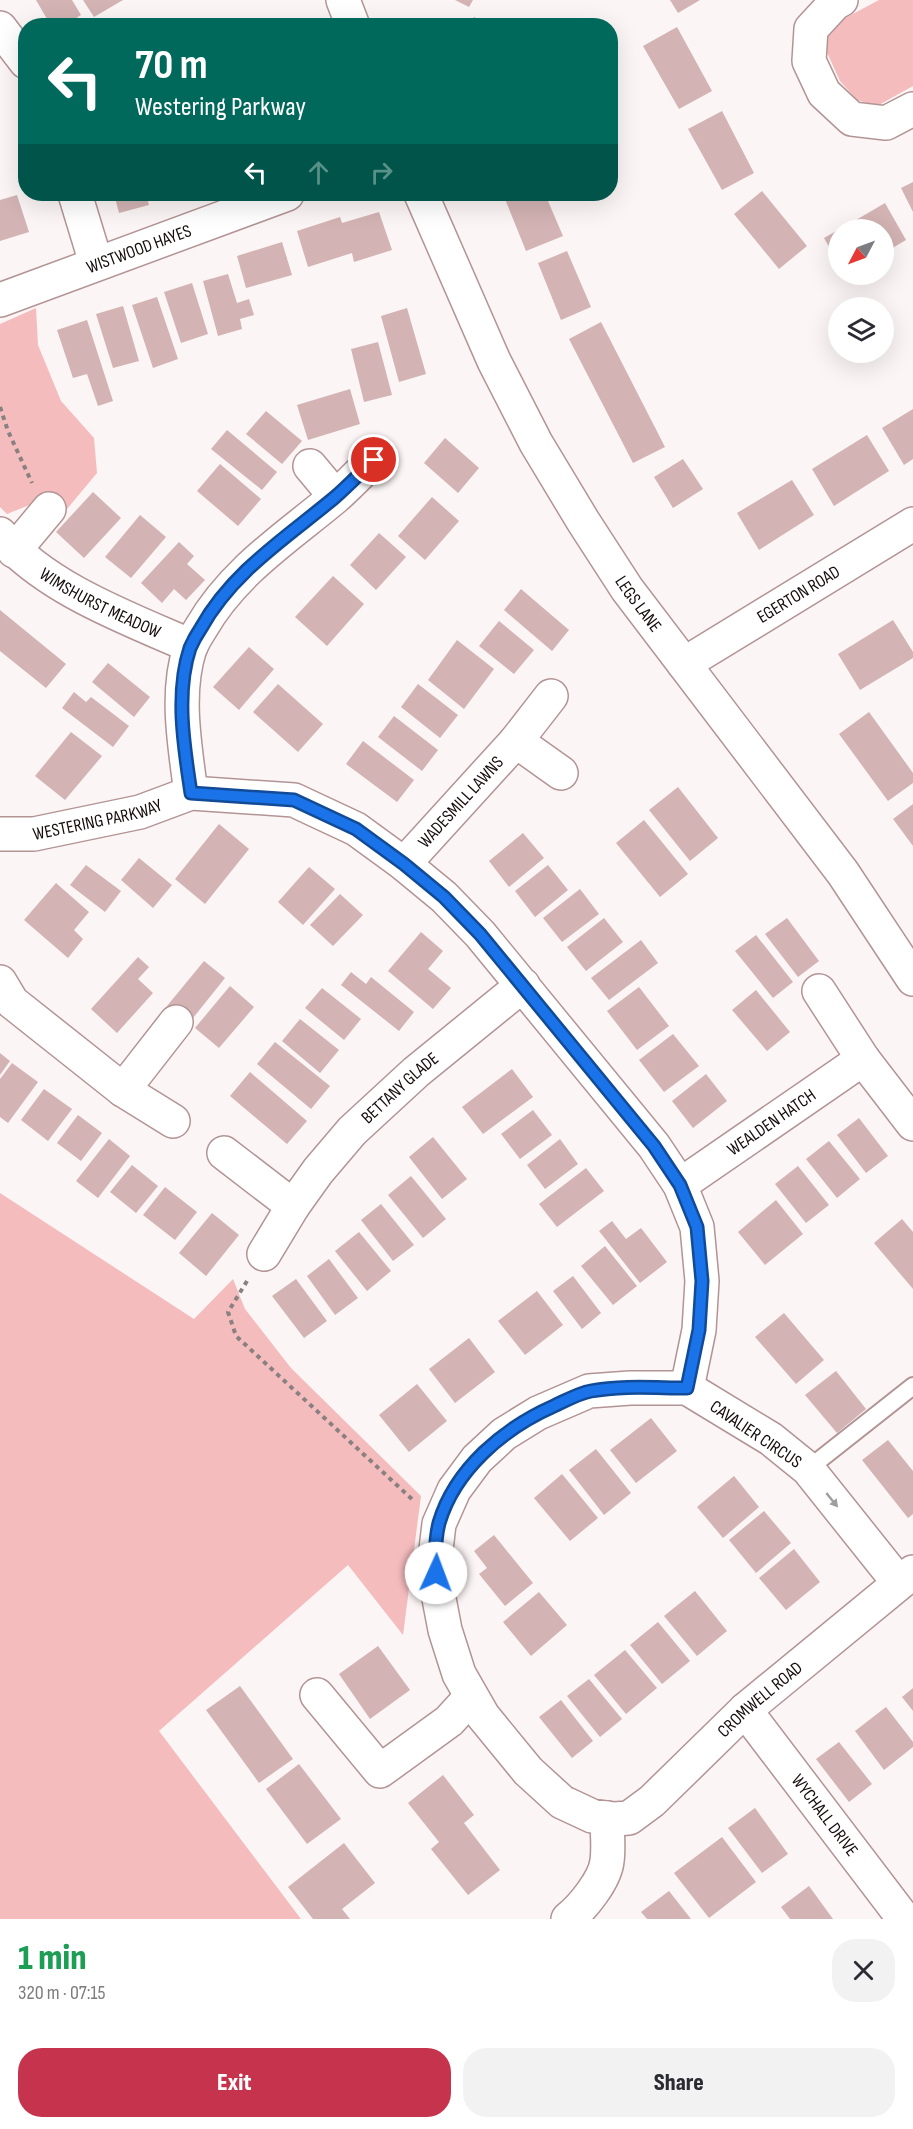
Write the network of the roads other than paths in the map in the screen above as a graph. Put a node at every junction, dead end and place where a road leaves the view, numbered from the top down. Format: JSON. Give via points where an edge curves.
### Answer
{"nodes":[{"id":1,"x":343,"y":0,"type":"edge"},
{"id":2,"x":841,"y":0,"type":"edge"},
{"id":3,"x":350,"y":18,"type":"edge"},
{"id":4,"x":0,"y":28,"type":"edge"},
{"id":5,"x":18,"y":52,"type":"edge"},
{"id":6,"x":913,"y":109,"type":"edge"},
{"id":7,"x":77,"y":201,"type":"edge"},
{"id":8,"x":261,"y":201,"type":"edge"},
{"id":9,"x":424,"y":201,"type":"edge"},
{"id":10,"x":96,"y":263,"type":"junction"},
{"id":11,"x":0,"y":300,"type":"edge"},
{"id":12,"x":374,"y":460,"type":"dead end"},
{"id":13,"x":310,"y":466,"type":"dead end"},
{"id":14,"x":335,"y":496,"type":"junction"},
{"id":15,"x":49,"y":509,"type":"road end"},
{"id":16,"x":913,"y":524,"type":"edge"},
{"id":17,"x":7,"y":543,"type":"edge"},
{"id":18,"x":190,"y":646,"type":"junction"},
{"id":19,"x":684,"y":664,"type":"junction"},
{"id":20,"x":551,"y":696,"type":"dead end"},
{"id":21,"x":516,"y":741,"type":"junction"},
{"id":22,"x":561,"y":773,"type":"dead end"},
{"id":23,"x":191,"y":793,"type":"junction"},
{"id":24,"x":0,"y":834,"type":"edge"},
{"id":25,"x":404,"y":864,"type":"junction"},
{"id":26,"x":913,"y":979,"type":"edge"},
{"id":27,"x":0,"y":982,"type":"edge"},
{"id":28,"x":523,"y":985,"type":"junction"},
{"id":29,"x":819,"y":991,"type":"dead end"},
{"id":30,"x":176,"y":1022,"type":"dead end"},
{"id":31,"x":863,"y":1059,"type":"junction"},
{"id":32,"x":123,"y":1090,"type":"junction"},
{"id":33,"x":173,"y":1122,"type":"dead end"},
{"id":34,"x":913,"y":1125,"type":"edge"},
{"id":35,"x":224,"y":1153,"type":"dead end"},
{"id":36,"x":680,"y":1185,"type":"junction"},
{"id":37,"x":292,"y":1206,"type":"junction"},
{"id":38,"x":264,"y":1254,"type":"road end"},
{"id":39,"x":913,"y":1386,"type":"edge"},
{"id":40,"x":687,"y":1388,"type":"junction"},
{"id":41,"x":808,"y":1469,"type":"junction"},
{"id":42,"x":906,"y":1577,"type":"edge"},
{"id":43,"x":317,"y":1695,"type":"dead end"},
{"id":44,"x":471,"y":1697,"type":"junction"},
{"id":45,"x":745,"y":1710,"type":"junction"},
{"id":46,"x":599,"y":1817,"type":"junction"},
{"id":47,"x":568,"y":1919,"type":"edge"},
{"id":48,"x":904,"y":1919,"type":"edge"}],
"edges":[{"from":1,"to":3,"type":"street"},
{"from":2,"to":6,"type":"street","via":[[811,29],[809,61],[824,93],[852,119],[886,123]]},
{"from":4,"to":5,"type":"street"},
{"from":7,"to":10,"type":"street"},
{"from":8,"to":10,"type":"street","name":"WISTWOOD HAYES"},
{"from":9,"to":19,"type":"street","name":"LEGS LANE","via":[[494,361],[536,443],[627,589]]},
{"from":10,"to":11,"type":"street","name":"WISTWOOD HAYES"},
{"from":12,"to":14,"type":"street"},
{"from":13,"to":14,"type":"street"},
{"from":14,"to":18,"type":"street","via":[[238,577]]},
{"from":15,"to":17,"type":"street","name":"WIMSHURST MEADOW"},
{"from":16,"to":19,"type":"street","name":"EGERTON ROAD"},
{"from":17,"to":18,"type":"street","name":"WIMSHURST MEADOW","via":[[73,591]]},
{"from":18,"to":23,"type":"street","via":[[183,694],[184,745]]},
{"from":19,"to":26,"type":"street","name":"LEGS LANE","via":[[843,873]]},
{"from":20,"to":21,"type":"street","name":"WADESMILL LAWNS"},
{"from":21,"to":22,"type":"street","name":"WADESMILL LAWNS"},
{"from":21,"to":25,"type":"street","name":"WADESMILL LAWNS"},
{"from":23,"to":24,"type":"street","name":"WESTERING PARKWAY","via":[[140,812],[34,834]]},
{"from":23,"to":25,"type":"street","name":"WESTERING PARKWAY","via":[[294,800],[356,829]]},
{"from":25,"to":28,"type":"street","name":"WESTERING PARKWAY","via":[[444,897]]},
{"from":27,"to":32,"type":"street","via":[[12,1002]]},
{"from":28,"to":36,"type":"street","name":"WESTERING PARKWAY","via":[[654,1146]]},
{"from":28,"to":37,"type":"street","name":"BETTANY GLADE","via":[[416,1072],[352,1131]]},
{"from":29,"to":31,"type":"street"},
{"from":30,"to":32,"type":"street"},
{"from":31,"to":34,"type":"street"},
{"from":31,"to":36,"type":"street","name":"WEALDEN HATCH"},
{"from":32,"to":33,"type":"street"},
{"from":35,"to":37,"type":"street"},
{"from":36,"to":40,"type":"street","name":"WESTERING PARKWAY","via":[[697,1227],[702,1281],[699,1330]]},
{"from":37,"to":38,"type":"street","name":"BETTANY GLADE"},
{"from":39,"to":41,"type":"lane"},
{"from":40,"to":41,"type":"street","name":"CAVALIER CIRCUS","via":[[771,1439]]},
{"from":40,"to":44,"type":"street","via":[[590,1391],[538,1413],[504,1434],[477,1459],[454,1490],[439,1524],[437,1588],[459,1674]]},
{"from":41,"to":42,"type":"street","name":"CAVALIER CIRCUS","one_way":true},
{"from":42,"to":45,"type":"street","name":"CROMWELL ROAD"},
{"from":43,"to":44,"type":"street","via":[[380,1771],[449,1721]]},
{"from":44,"to":46,"type":"street","via":[[528,1771],[562,1802]]},
{"from":45,"to":46,"type":"street","name":"CROMWELL ROAD","via":[[652,1801],[628,1818]]},
{"from":45,"to":48,"type":"street","name":"WYCHALL DRIVE"},
{"from":46,"to":47,"type":"street","via":[[607,1863],[580,1909]]}]}
